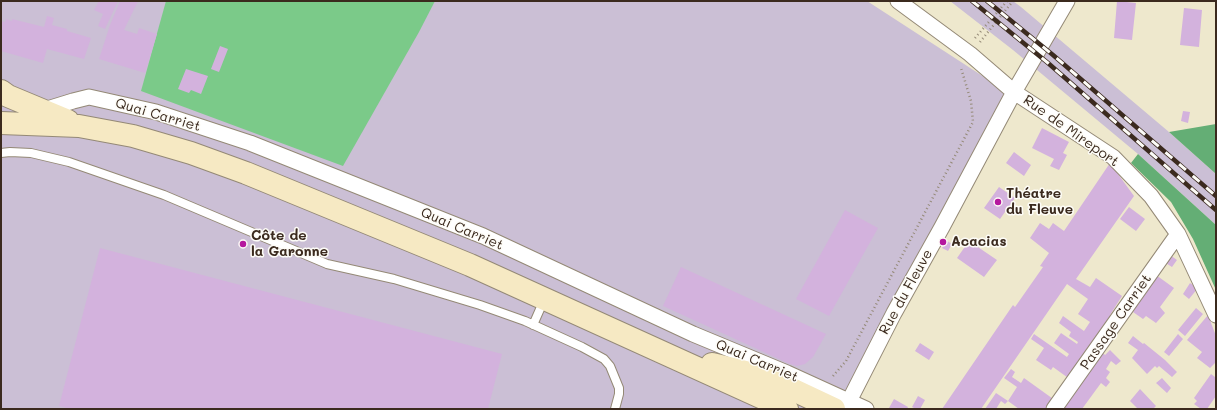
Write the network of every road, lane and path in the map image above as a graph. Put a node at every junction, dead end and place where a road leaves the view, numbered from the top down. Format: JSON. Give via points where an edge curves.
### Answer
{"nodes":[{"id":1,"x":898,"y":1,"type":"edge"},
{"id":2,"x":1007,"y":1,"type":"edge"},
{"id":3,"x":1013,"y":1,"type":"edge"},
{"id":4,"x":1068,"y":1,"type":"edge"},
{"id":5,"x":971,"y":47,"type":"junction"},
{"id":6,"x":1,"y":91,"type":"edge"},
{"id":7,"x":1014,"y":92,"type":"junction"},
{"id":8,"x":44,"y":110,"type":"junction"},
{"id":9,"x":1,"y":123,"type":"edge"},
{"id":10,"x":79,"y":126,"type":"junction"},
{"id":11,"x":1,"y":153,"type":"edge"},
{"id":12,"x":1178,"y":234,"type":"junction"},
{"id":13,"x":545,"y":299,"type":"junction"},
{"id":14,"x":1216,"y":315,"type":"edge"},
{"id":15,"x":533,"y":325,"type":"junction"},
{"id":16,"x":660,"y":351,"type":"junction"},
{"id":17,"x":838,"y":403,"type":"edge"},
{"id":18,"x":615,"y":409,"type":"edge"},
{"id":19,"x":787,"y":409,"type":"edge"},
{"id":20,"x":866,"y":409,"type":"edge"},
{"id":21,"x":1054,"y":409,"type":"edge"}],
"edges":[{"from":1,"to":5,"type":"street","name":"Rue de Mireport"},
{"from":2,"to":5,"type":"path"},
{"from":3,"to":5,"type":"path"},
{"from":4,"to":7,"type":"street","name":"Rue du Fleuve"},
{"from":5,"to":7,"type":"street","name":"Rue de Mireport"},
{"from":5,"to":17,"type":"path","via":[[961,66],[972,101],[974,122],[846,361],[829,380]]},
{"from":6,"to":8,"type":"main road","name":"Quai Carriet"},
{"from":7,"to":12,"type":"street","name":"Rue de Mireport","via":[[1114,157],[1151,196]]},
{"from":7,"to":17,"type":"street","name":"Rue du Fleuve","via":[[894,313]]},
{"from":8,"to":10,"type":"main road","name":"Quai Carriet"},
{"from":8,"to":17,"type":"street","name":"Quai Carriet","via":[[89,97],[156,112],[250,143],[483,236],[693,334],[787,373]]},
{"from":9,"to":10,"type":"main road","name":"Quai Carriet"},
{"from":10,"to":13,"type":"main road","name":"Quai Carriet","via":[[133,136],[246,173],[470,265]]},
{"from":11,"to":15,"type":"lane","via":[[31,152],[69,162],[164,195],[327,264],[394,279],[473,302]]},
{"from":12,"to":14,"type":"street","name":"Rue de Mireport"},
{"from":12,"to":21,"type":"street","name":"Passage Carriet"},
{"from":13,"to":15,"type":"lane"},
{"from":13,"to":16,"type":"main road","name":"Quai Carriet"},
{"from":15,"to":18,"type":"lane","via":[[604,359],[610,366],[619,388]]},
{"from":16,"to":17,"type":"main road","name":"Quai Carriet","via":[[766,377]]},
{"from":16,"to":19,"type":"main road","name":"Quai Carriet"},
{"from":17,"to":20,"type":"street","name":"Quai Carriet"}]}
